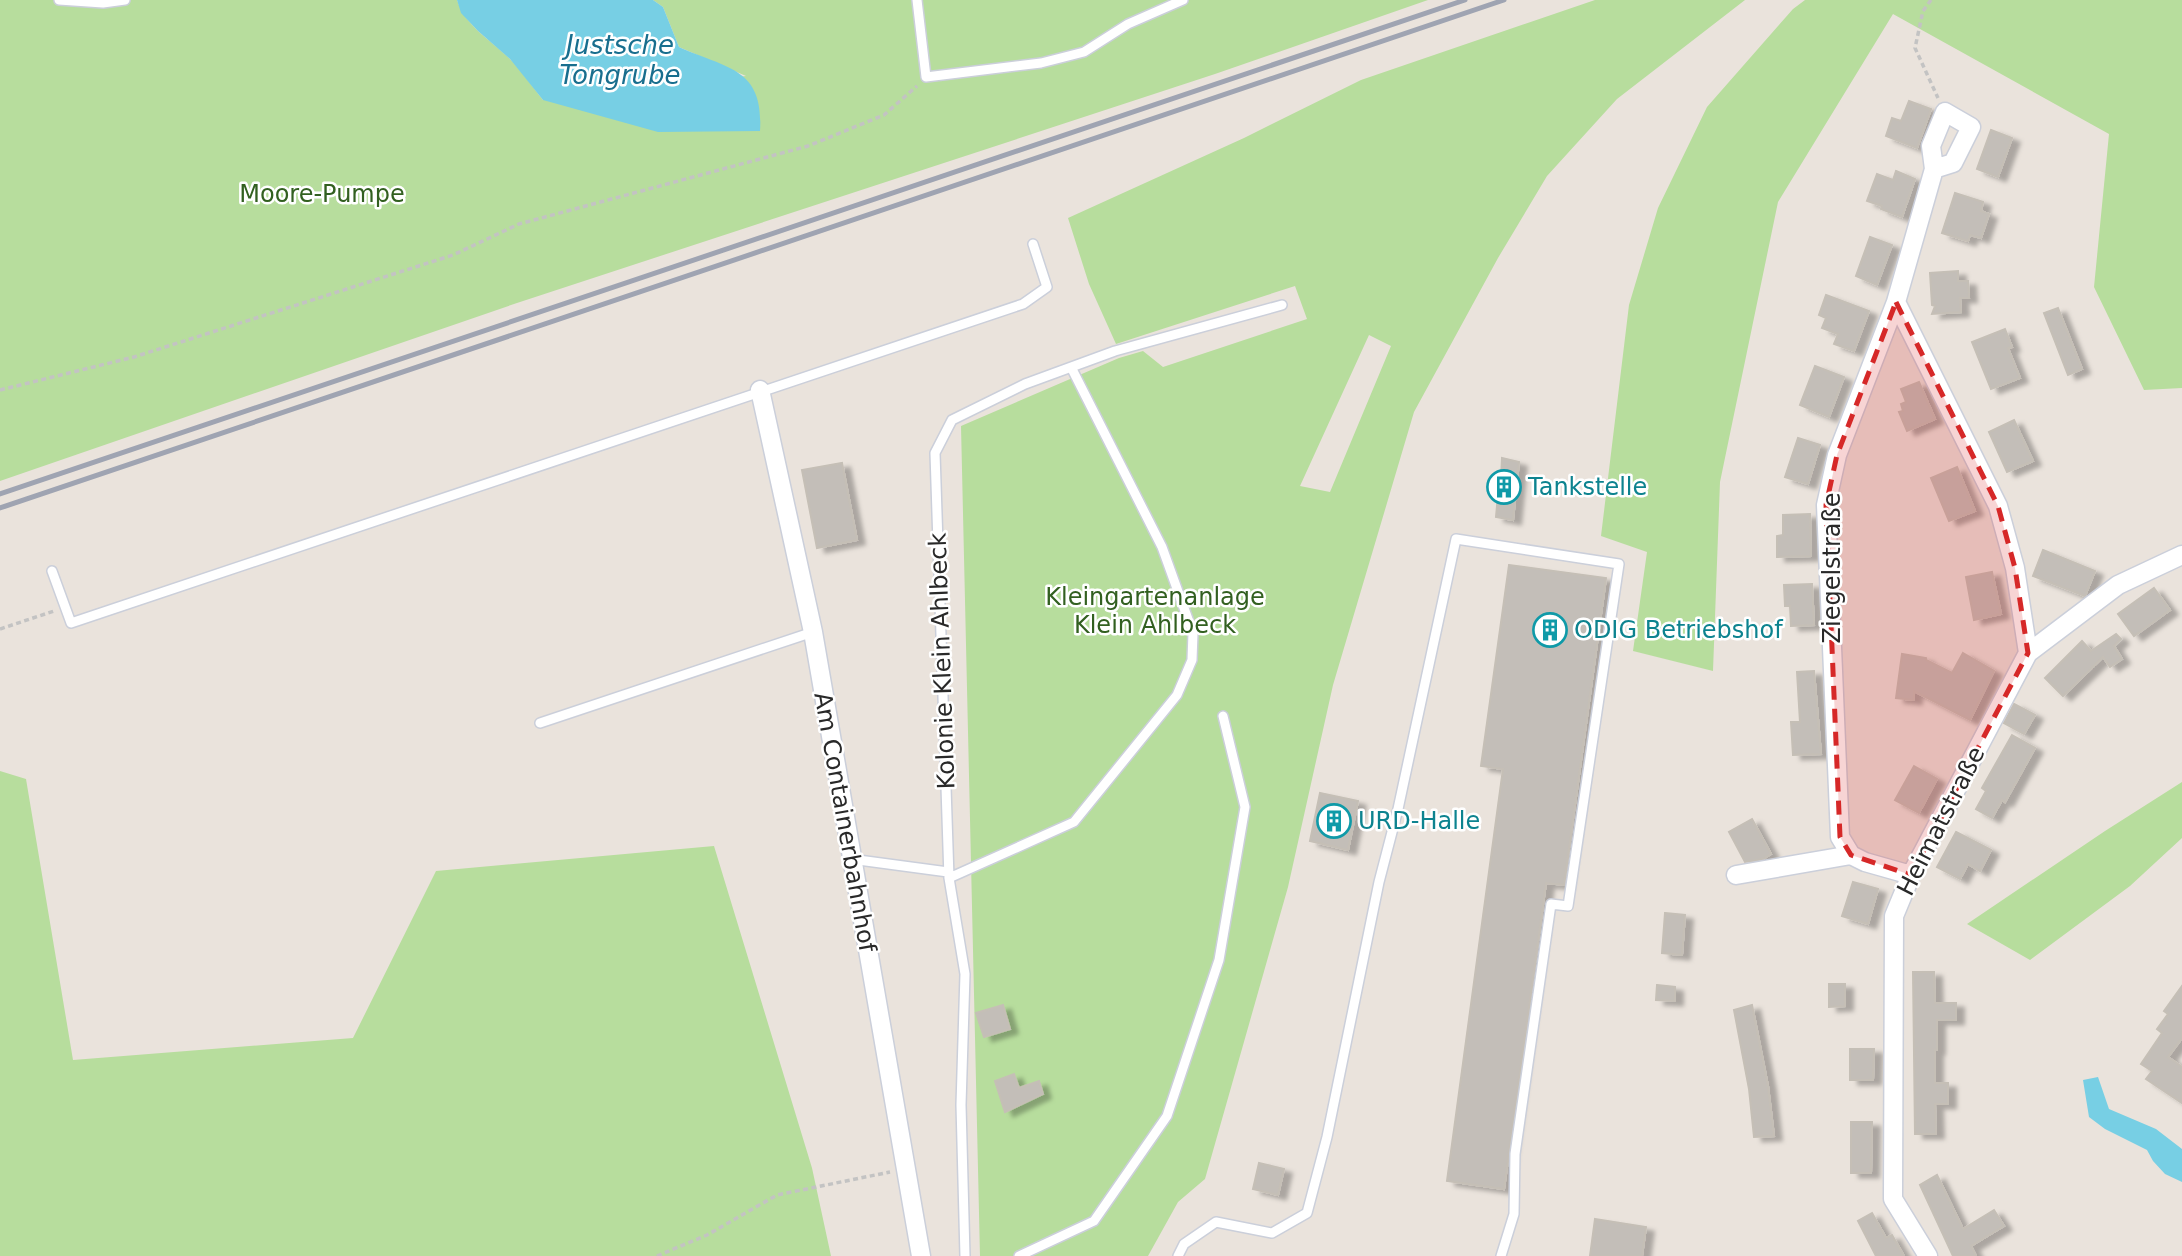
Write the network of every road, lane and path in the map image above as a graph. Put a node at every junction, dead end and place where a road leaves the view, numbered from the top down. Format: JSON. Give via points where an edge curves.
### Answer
{"nodes":[{"id":1,"x":59,"y":0,"type":"edge"},
{"id":2,"x":125,"y":0,"type":"edge"},
{"id":3,"x":917,"y":0,"type":"edge"},
{"id":4,"x":1183,"y":0,"type":"edge"},
{"id":5,"x":1931,"y":0,"type":"edge"},
{"id":6,"x":926,"y":77,"type":"junction"},
{"id":7,"x":1945,"y":112,"type":"junction"},
{"id":8,"x":1934,"y":169,"type":"junction"},
{"id":9,"x":1033,"y":244,"type":"dead end"},
{"id":10,"x":1896,"y":302,"type":"junction"},
{"id":11,"x":1282,"y":305,"type":"dead end"},
{"id":12,"x":1071,"y":367,"type":"junction"},
{"id":13,"x":0,"y":390,"type":"edge"},
{"id":14,"x":760,"y":390,"type":"junction"},
{"id":15,"x":2182,"y":555,"type":"edge"},
{"id":16,"x":52,"y":572,"type":"dead end"},
{"id":17,"x":65,"y":607,"type":"junction"},
{"id":18,"x":0,"y":629,"type":"edge"},
{"id":19,"x":813,"y":632,"type":"junction"},
{"id":20,"x":2028,"y":653,"type":"junction"},
{"id":21,"x":1223,"y":716,"type":"dead end"},
{"id":22,"x":540,"y":723,"type":"dead end"},
{"id":23,"x":1851,"y":855,"type":"junction"},
{"id":24,"x":851,"y":859,"type":"junction"},
{"id":25,"x":948,"y":875,"type":"junction"},
{"id":26,"x":1736,"y":875,"type":"dead end"},
{"id":27,"x":1911,"y":875,"type":"junction"},
{"id":28,"x":906,"y":1169,"type":"junction"},
{"id":29,"x":657,"y":1256,"type":"edge"},
{"id":30,"x":921,"y":1256,"type":"edge"},
{"id":31,"x":965,"y":1256,"type":"edge"},
{"id":32,"x":1019,"y":1256,"type":"edge"},
{"id":33,"x":1178,"y":1256,"type":"edge"},
{"id":34,"x":1501,"y":1256,"type":"edge"},
{"id":35,"x":1928,"y":1256,"type":"edge"}],
"edges":[{"from":1,"to":2,"type":"lane"},
{"from":3,"to":6,"type":"lane"},
{"from":4,"to":6,"type":"lane","via":[[1128,24],[1084,52],[1041,63]]},
{"from":5,"to":7,"type":"path","via":[[1923,11],[1915,48]]},
{"from":6,"to":13,"type":"path","via":[[884,115],[808,146],[519,224],[453,255],[134,358]]},
{"from":7,"to":8,"type":"street","name":"Ziegelstraße","via":[[1931,146]]},
{"from":7,"to":8,"type":"street","via":[[1971,127],[1953,163]]},
{"from":8,"to":10,"type":"street","name":"Ziegelstraße"},
{"from":9,"to":14,"type":"lane","via":[[1047,287],[1023,304]]},
{"from":10,"to":20,"type":"street","via":[[1998,506],[2015,568]]},
{"from":10,"to":23,"type":"street","name":"Ziegelstraße","via":[[1837,456],[1826,505],[1840,837]]},
{"from":11,"to":12,"type":"lane","name":"Kolonie Klein Ahlbeck"},
{"from":12,"to":25,"type":"lane","name":"Kolonie Klein Ahlbeck","via":[[952,420],[936,453]]},
{"from":12,"to":25,"type":"lane","via":[[1162,548],[1192,633],[1192,660],[1177,695],[1074,822]]},
{"from":14,"to":17,"type":"lane","via":[[71,622]]},
{"from":14,"to":19,"type":"street","name":"Am Containerbahnhof"},
{"from":15,"to":20,"type":"street","name":"Heimatstraße","via":[[2118,585]]},
{"from":16,"to":17,"type":"lane"},
{"from":17,"to":18,"type":"path"},
{"from":19,"to":22,"type":"lane"},
{"from":19,"to":24,"type":"street","name":"Am Containerbahnhof"},
{"from":20,"to":27,"type":"street","name":"Heimatstraße"},
{"from":21,"to":32,"type":"lane","via":[[1245,807],[1219,960],[1167,1116],[1094,1221]]},
{"from":23,"to":26,"type":"street"},
{"from":23,"to":27,"type":"street"},
{"from":24,"to":25,"type":"lane"},
{"from":24,"to":28,"type":"street","name":"Am Containerbahnhof"},
{"from":25,"to":31,"type":"lane","name":"Kolonie Klein Ahlbeck","via":[[965,974],[961,1105]]},
{"from":27,"to":35,"type":"street","name":"Heimatstraße","via":[[1894,916],[1893,1199]]},
{"from":28,"to":29,"type":"path","via":[[777,1195],[707,1235]]},
{"from":28,"to":30,"type":"street","name":"Am Containerbahnhof"},
{"from":33,"to":34,"type":"lane","via":[[1184,1244],[1216,1222],[1272,1233],[1307,1213],[1457,539],[1619,564],[1567,906],[1551,904],[1515,1154],[1514,1214]]}]}
